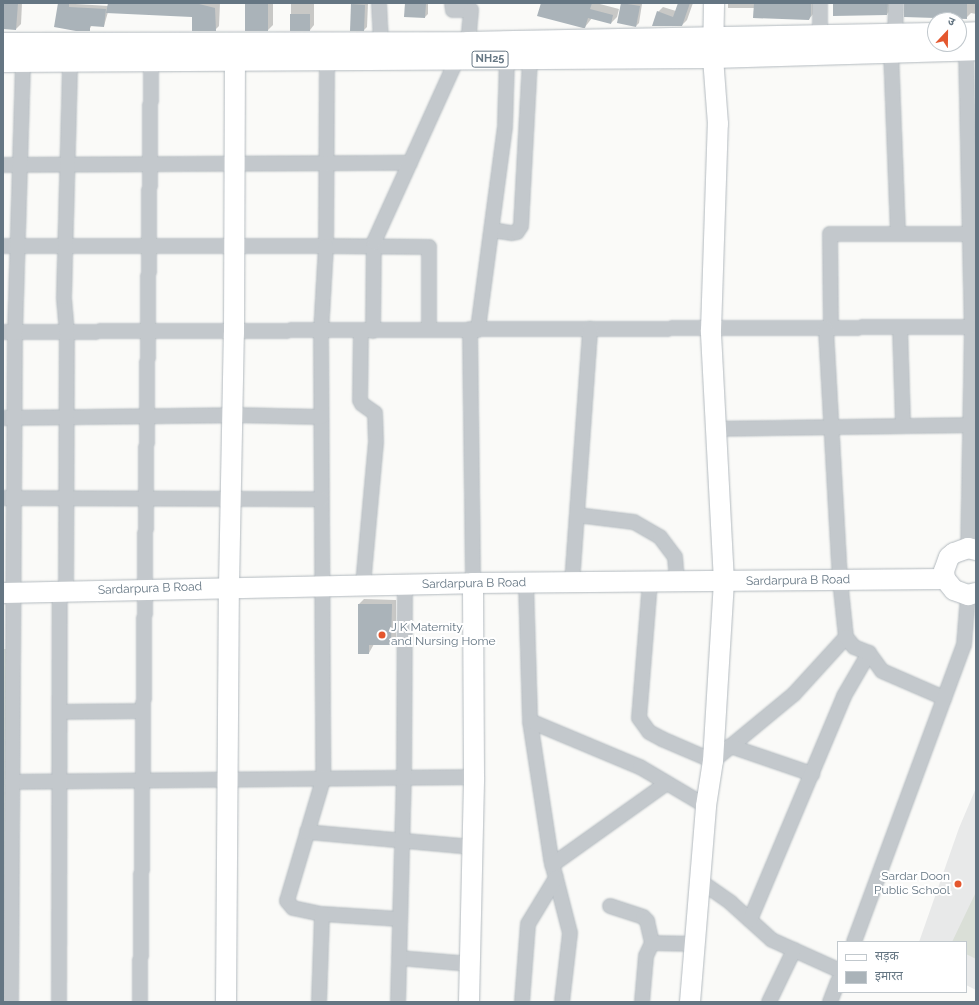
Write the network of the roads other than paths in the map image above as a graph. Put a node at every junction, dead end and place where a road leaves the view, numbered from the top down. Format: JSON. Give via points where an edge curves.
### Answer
{"nodes":[{"id":1,"x":379,"y":3,"type":"edge"},
{"id":2,"x":452,"y":3,"type":"edge"},
{"id":3,"x":714,"y":3,"type":"edge"},
{"id":4,"x":820,"y":3,"type":"edge"},
{"id":5,"x":896,"y":3,"type":"edge"},
{"id":6,"x":820,"y":36,"type":"junction"},
{"id":7,"x":927,"y":36,"type":"edge"},
{"id":8,"x":969,"y":41,"type":"edge"},
{"id":9,"x":381,"y":43,"type":"junction"},
{"id":10,"x":893,"y":43,"type":"junction"},
{"id":11,"x":3,"y":44,"type":"edge"},
{"id":12,"x":714,"y":48,"type":"junction"},
{"id":13,"x":462,"y":51,"type":"junction"},
{"id":14,"x":235,"y":52,"type":"junction"},
{"id":15,"x":507,"y":59,"type":"junction"},
{"id":16,"x":530,"y":59,"type":"junction"},
{"id":17,"x":327,"y":60,"type":"junction"},
{"id":18,"x":13,"y":61,"type":"edge"},
{"id":19,"x":70,"y":61,"type":"junction"},
{"id":20,"x":151,"y":61,"type":"junction"},
{"id":21,"x":326,"y":163,"type":"junction"},
{"id":22,"x":410,"y":163,"type":"junction"},
{"id":23,"x":149,"y":164,"type":"junction"},
{"id":24,"x":236,"y":164,"type":"junction"},
{"id":25,"x":3,"y":165,"type":"edge"},
{"id":26,"x":20,"y":165,"type":"junction"},
{"id":27,"x":69,"y":165,"type":"junction"},
{"id":28,"x":492,"y":230,"type":"junction"},
{"id":29,"x":898,"y":234,"type":"junction"},
{"id":30,"x":973,"y":234,"type":"edge"},
{"id":31,"x":374,"y":245,"type":"junction"},
{"id":32,"x":3,"y":246,"type":"edge"},
{"id":33,"x":17,"y":246,"type":"junction"},
{"id":34,"x":67,"y":246,"type":"junction"},
{"id":35,"x":149,"y":246,"type":"junction"},
{"id":36,"x":235,"y":246,"type":"junction"},
{"id":37,"x":326,"y":246,"type":"junction"},
{"id":38,"x":900,"y":327,"type":"junction"},
{"id":39,"x":972,"y":327,"type":"junction"},
{"id":40,"x":828,"y":328,"type":"junction"},
{"id":41,"x":474,"y":329,"type":"junction"},
{"id":42,"x":430,"y":330,"type":"junction"},
{"id":43,"x":590,"y":330,"type":"junction"},
{"id":44,"x":711,"y":330,"type":"junction"},
{"id":45,"x":367,"y":331,"type":"junction"},
{"id":46,"x":9,"y":332,"type":"edge"},
{"id":47,"x":321,"y":332,"type":"junction"},
{"id":48,"x":67,"y":333,"type":"junction"},
{"id":49,"x":148,"y":333,"type":"junction"},
{"id":50,"x":234,"y":333,"type":"junction"},
{"id":51,"x":233,"y":415,"type":"junction"},
{"id":52,"x":146,"y":416,"type":"junction"},
{"id":53,"x":66,"y":417,"type":"junction"},
{"id":54,"x":321,"y":417,"type":"junction"},
{"id":55,"x":9,"y":418,"type":"edge"},
{"id":56,"x":970,"y":424,"type":"junction"},
{"id":57,"x":904,"y":425,"type":"junction"},
{"id":58,"x":831,"y":426,"type":"junction"},
{"id":59,"x":716,"y":429,"type":"junction"},
{"id":60,"x":9,"y":498,"type":"edge"},
{"id":61,"x":66,"y":498,"type":"junction"},
{"id":62,"x":145,"y":498,"type":"junction"},
{"id":63,"x":231,"y":498,"type":"junction"},
{"id":64,"x":321,"y":499,"type":"junction"},
{"id":65,"x":577,"y":515,"type":"junction"},
{"id":66,"x":972,"y":549,"type":"edge"},
{"id":67,"x":945,"y":578,"type":"junction"},
{"id":68,"x":840,"y":580,"type":"junction"},
{"id":69,"x":650,"y":582,"type":"junction"},
{"id":70,"x":678,"y":582,"type":"junction"},
{"id":71,"x":724,"y":582,"type":"junction"},
{"id":72,"x":473,"y":583,"type":"junction"},
{"id":73,"x":526,"y":583,"type":"junction"},
{"id":74,"x":572,"y":583,"type":"junction"},
{"id":75,"x":363,"y":585,"type":"junction"},
{"id":76,"x":404,"y":585,"type":"junction"},
{"id":77,"x":322,"y":586,"type":"junction"},
{"id":78,"x":229,"y":587,"type":"junction"},
{"id":79,"x":143,"y":590,"type":"junction"},
{"id":80,"x":63,"y":592,"type":"junction"},
{"id":81,"x":8,"y":593,"type":"edge"},
{"id":82,"x":972,"y":594,"type":"edge"},
{"id":83,"x":846,"y":637,"type":"junction"},
{"id":84,"x":9,"y":652,"type":"edge"},
{"id":85,"x":869,"y":652,"type":"junction"},
{"id":86,"x":944,"y":698,"type":"junction"},
{"id":87,"x":142,"y":711,"type":"junction"},
{"id":88,"x":60,"y":712,"type":"junction"},
{"id":89,"x":530,"y":721,"type":"junction"},
{"id":90,"x":730,"y":746,"type":"junction"},
{"id":91,"x":713,"y":761,"type":"junction"},
{"id":92,"x":812,"y":774,"type":"junction"},
{"id":93,"x":474,"y":777,"type":"junction"},
{"id":94,"x":404,"y":778,"type":"junction"},
{"id":95,"x":322,"y":780,"type":"junction"},
{"id":96,"x":142,"y":781,"type":"junction"},
{"id":97,"x":227,"y":781,"type":"junction"},
{"id":98,"x":12,"y":782,"type":"junction"},
{"id":99,"x":60,"y":783,"type":"junction"},
{"id":100,"x":667,"y":783,"type":"junction"},
{"id":101,"x":706,"y":806,"type":"junction"},
{"id":102,"x":307,"y":832,"type":"junction"},
{"id":103,"x":402,"y":841,"type":"junction"},
{"id":104,"x":473,"y":847,"type":"junction"},
{"id":105,"x":554,"y":872,"type":"junction"},
{"id":106,"x":700,"y":882,"type":"junction"},
{"id":107,"x":610,"y":906,"type":"dead end"},
{"id":108,"x":322,"y":914,"type":"junction"},
{"id":109,"x":400,"y":919,"type":"junction"},
{"id":110,"x":750,"y":920,"type":"junction"},
{"id":111,"x":854,"y":941,"type":"edge"},
{"id":112,"x":652,"y":944,"type":"junction"},
{"id":113,"x":695,"y":944,"type":"junction"},
{"id":114,"x":794,"y":950,"type":"junction"},
{"id":115,"x":399,"y":958,"type":"junction"},
{"id":116,"x":471,"y":964,"type":"junction"},
{"id":117,"x":837,"y":970,"type":"edge"},
{"id":118,"x":837,"y":984,"type":"edge"},
{"id":119,"x":11,"y":1002,"type":"edge"},
{"id":120,"x":59,"y":1002,"type":"edge"},
{"id":121,"x":140,"y":1002,"type":"edge"},
{"id":122,"x":226,"y":1002,"type":"edge"},
{"id":123,"x":319,"y":1002,"type":"edge"},
{"id":124,"x":398,"y":1002,"type":"edge"},
{"id":125,"x":469,"y":1002,"type":"edge"},
{"id":126,"x":522,"y":1002,"type":"edge"},
{"id":127,"x":562,"y":1002,"type":"edge"},
{"id":128,"x":642,"y":1002,"type":"edge"},
{"id":129,"x":690,"y":1002,"type":"edge"},
{"id":130,"x":769,"y":1002,"type":"edge"},
{"id":131,"x":830,"y":1002,"type":"edge"}],
"edges":[{"from":1,"to":9,"type":"street"},
{"from":2,"to":13,"type":"street","via":[[453,10],[471,10]]},
{"from":3,"to":12,"type":"street"},
{"from":4,"to":6,"type":"street"},
{"from":5,"to":10,"type":"street"},
{"from":6,"to":10,"type":"main road","number":"NH25"},
{"from":6,"to":12,"type":"main road","number":"NH25"},
{"from":7,"to":10,"type":"main road","number":"NH25"},
{"from":8,"to":10,"type":"main road","number":"NH25"},
{"from":8,"to":30,"type":"street"},
{"from":9,"to":13,"type":"main road","number":"NH25"},
{"from":9,"to":14,"type":"main road","number":"NH25"},
{"from":10,"to":12,"type":"main road","number":"NH25"},
{"from":10,"to":29,"type":"street"},
{"from":11,"to":14,"type":"main road","number":"NH25"},
{"from":12,"to":13,"type":"main road","number":"NH25"},
{"from":12,"to":16,"type":"main road","number":"NH25"},
{"from":12,"to":44,"type":"street","via":[[718,124]]},
{"from":13,"to":15,"type":"main road","number":"NH25"},
{"from":13,"to":17,"type":"main road","number":"NH25"},
{"from":13,"to":22,"type":"street"},
{"from":14,"to":17,"type":"main road","number":"NH25"},
{"from":14,"to":20,"type":"main road","number":"NH25"},
{"from":14,"to":24,"type":"street"},
{"from":15,"to":16,"type":"main road","number":"NH25"},
{"from":15,"to":28,"type":"street","via":[[505,126]]},
{"from":16,"to":28,"type":"street","via":[[521,226],[517,232],[512,233]]},
{"from":17,"to":21,"type":"street"},
{"from":18,"to":19,"type":"main road","number":"NH25"},
{"from":18,"to":26,"type":"street"},
{"from":19,"to":20,"type":"main road","number":"NH25"},
{"from":19,"to":27,"type":"street"},
{"from":20,"to":23,"type":"street"},
{"from":21,"to":22,"type":"street"},
{"from":21,"to":24,"type":"street"},
{"from":21,"to":37,"type":"street"},
{"from":22,"to":31,"type":"street"},
{"from":23,"to":24,"type":"street"},
{"from":23,"to":27,"type":"street"},
{"from":23,"to":35,"type":"street"},
{"from":24,"to":36,"type":"street"},
{"from":25,"to":26,"type":"street"},
{"from":26,"to":27,"type":"street"},
{"from":26,"to":33,"type":"street"},
{"from":27,"to":34,"type":"street"},
{"from":28,"to":41,"type":"street"},
{"from":29,"to":30,"type":"street"},
{"from":29,"to":40,"type":"street","via":[[830,234]]},
{"from":30,"to":39,"type":"street"},
{"from":31,"to":37,"type":"street"},
{"from":31,"to":42,"type":"street","via":[[429,247]]},
{"from":31,"to":45,"type":"street"},
{"from":32,"to":33,"type":"street"},
{"from":33,"to":34,"type":"street"},
{"from":33,"to":46,"type":"street"},
{"from":34,"to":35,"type":"street"},
{"from":34,"to":48,"type":"street","via":[[64,297]]},
{"from":35,"to":36,"type":"street"},
{"from":35,"to":49,"type":"street"},
{"from":36,"to":37,"type":"street"},
{"from":36,"to":50,"type":"street"},
{"from":37,"to":47,"type":"street"},
{"from":38,"to":39,"type":"street"},
{"from":38,"to":40,"type":"street"},
{"from":38,"to":57,"type":"street"},
{"from":39,"to":56,"type":"street"},
{"from":40,"to":44,"type":"street"},
{"from":40,"to":58,"type":"street"},
{"from":41,"to":42,"type":"street"},
{"from":41,"to":43,"type":"street"},
{"from":41,"to":72,"type":"street"},
{"from":42,"to":45,"type":"street"},
{"from":43,"to":44,"type":"street"},
{"from":43,"to":65,"type":"street"},
{"from":44,"to":59,"type":"street"},
{"from":45,"to":47,"type":"street"},
{"from":45,"to":75,"type":"street","via":[[360,400],[375,413],[376,442]]},
{"from":46,"to":48,"type":"street"},
{"from":46,"to":55,"type":"street"},
{"from":47,"to":50,"type":"street"},
{"from":47,"to":54,"type":"street"},
{"from":48,"to":49,"type":"street"},
{"from":48,"to":53,"type":"street"},
{"from":49,"to":50,"type":"street"},
{"from":49,"to":52,"type":"street"},
{"from":50,"to":51,"type":"street"},
{"from":51,"to":52,"type":"street"},
{"from":51,"to":54,"type":"street"},
{"from":51,"to":63,"type":"street"},
{"from":52,"to":53,"type":"street"},
{"from":52,"to":62,"type":"street"},
{"from":53,"to":55,"type":"street"},
{"from":53,"to":61,"type":"street"},
{"from":54,"to":64,"type":"street"},
{"from":55,"to":60,"type":"street"},
{"from":56,"to":57,"type":"street"},
{"from":56,"to":66,"type":"street"},
{"from":57,"to":58,"type":"street"},
{"from":58,"to":59,"type":"street"},
{"from":58,"to":68,"type":"street"},
{"from":59,"to":71,"type":"street"},
{"from":60,"to":61,"type":"street"},
{"from":60,"to":81,"type":"street"},
{"from":61,"to":62,"type":"street"},
{"from":61,"to":80,"type":"street"},
{"from":62,"to":63,"type":"street"},
{"from":62,"to":79,"type":"street"},
{"from":63,"to":64,"type":"street"},
{"from":63,"to":78,"type":"street"},
{"from":64,"to":77,"type":"street"},
{"from":65,"to":70,"type":"street","via":[[634,522],[654,533],[670,547],[675,557]]},
{"from":65,"to":74,"type":"street"},
{"from":66,"to":67,"type":"street","via":[[960,549],[949,558],[945,564]]},
{"from":67,"to":68,"type":"street","name":"Sardarpura B Road"},
{"from":67,"to":82,"type":"street","via":[[954,590]]},
{"from":68,"to":71,"type":"street","name":"Sardarpura B Road"},
{"from":68,"to":83,"type":"street"},
{"from":69,"to":70,"type":"street","name":"Sardarpura B Road"},
{"from":69,"to":74,"type":"street","name":"Sardarpura B Road"},
{"from":69,"to":91,"type":"street","via":[[639,718],[656,735]]},
{"from":70,"to":71,"type":"street","name":"Sardarpura B Road"},
{"from":71,"to":91,"type":"street"},
{"from":72,"to":73,"type":"street","name":"Sardarpura B Road"},
{"from":72,"to":76,"type":"street","name":"Sardarpura B Road"},
{"from":72,"to":93,"type":"street"},
{"from":73,"to":74,"type":"street","name":"Sardarpura B Road"},
{"from":73,"to":89,"type":"street"},
{"from":75,"to":76,"type":"street","name":"Sardarpura B Road"},
{"from":75,"to":77,"type":"street","name":"Sardarpura B Road"},
{"from":76,"to":94,"type":"street"},
{"from":77,"to":78,"type":"street","name":"Sardarpura B Road"},
{"from":77,"to":95,"type":"street"},
{"from":78,"to":79,"type":"street","name":"Sardarpura B Road"},
{"from":78,"to":97,"type":"street"},
{"from":79,"to":80,"type":"street","name":"Sardarpura B Road"},
{"from":79,"to":87,"type":"street"},
{"from":80,"to":81,"type":"street","name":"Sardarpura B Road"},
{"from":80,"to":88,"type":"street"},
{"from":81,"to":84,"type":"street"},
{"from":82,"to":86,"type":"street","via":[[964,645]]},
{"from":83,"to":85,"type":"street","via":[[854,646]]},
{"from":83,"to":90,"type":"street","via":[[794,694]]},
{"from":84,"to":98,"type":"street"},
{"from":85,"to":86,"type":"street","via":[[882,672]]},
{"from":85,"to":92,"type":"street","via":[[844,696]]},
{"from":86,"to":111,"type":"street"},
{"from":87,"to":88,"type":"street"},
{"from":87,"to":96,"type":"street"},
{"from":88,"to":99,"type":"street"},
{"from":89,"to":100,"type":"street","via":[[640,767]]},
{"from":89,"to":105,"type":"street"},
{"from":90,"to":91,"type":"street"},
{"from":90,"to":92,"type":"street"},
{"from":91,"to":101,"type":"street"},
{"from":92,"to":110,"type":"street"},
{"from":93,"to":94,"type":"street"},
{"from":93,"to":104,"type":"street"},
{"from":94,"to":95,"type":"street"},
{"from":94,"to":103,"type":"street"},
{"from":95,"to":97,"type":"street"},
{"from":95,"to":102,"type":"street"},
{"from":96,"to":97,"type":"street"},
{"from":96,"to":99,"type":"street"},
{"from":96,"to":121,"type":"street"},
{"from":97,"to":122,"type":"street"},
{"from":98,"to":99,"type":"street"},
{"from":98,"to":119,"type":"street"},
{"from":99,"to":120,"type":"street"},
{"from":100,"to":101,"type":"street"},
{"from":100,"to":105,"type":"street"},
{"from":101,"to":106,"type":"street"},
{"from":102,"to":103,"type":"street"},
{"from":102,"to":108,"type":"street","via":[[286,901],[293,908]]},
{"from":103,"to":104,"type":"street"},
{"from":103,"to":109,"type":"street"},
{"from":104,"to":116,"type":"street"},
{"from":105,"to":126,"type":"street","via":[[528,924]]},
{"from":105,"to":127,"type":"street","via":[[570,933]]},
{"from":106,"to":110,"type":"street"},
{"from":106,"to":113,"type":"street"},
{"from":107,"to":112,"type":"street","via":[[648,921]]},
{"from":108,"to":109,"type":"street"},
{"from":108,"to":123,"type":"street"},
{"from":109,"to":115,"type":"street"},
{"from":110,"to":114,"type":"street","via":[[772,940]]},
{"from":112,"to":113,"type":"street"},
{"from":112,"to":128,"type":"street","via":[[646,956]]},
{"from":113,"to":129,"type":"street"},
{"from":114,"to":117,"type":"street"},
{"from":114,"to":130,"type":"street"},
{"from":115,"to":116,"type":"street"},
{"from":115,"to":124,"type":"street"},
{"from":116,"to":125,"type":"street"},
{"from":118,"to":131,"type":"street"}]}
